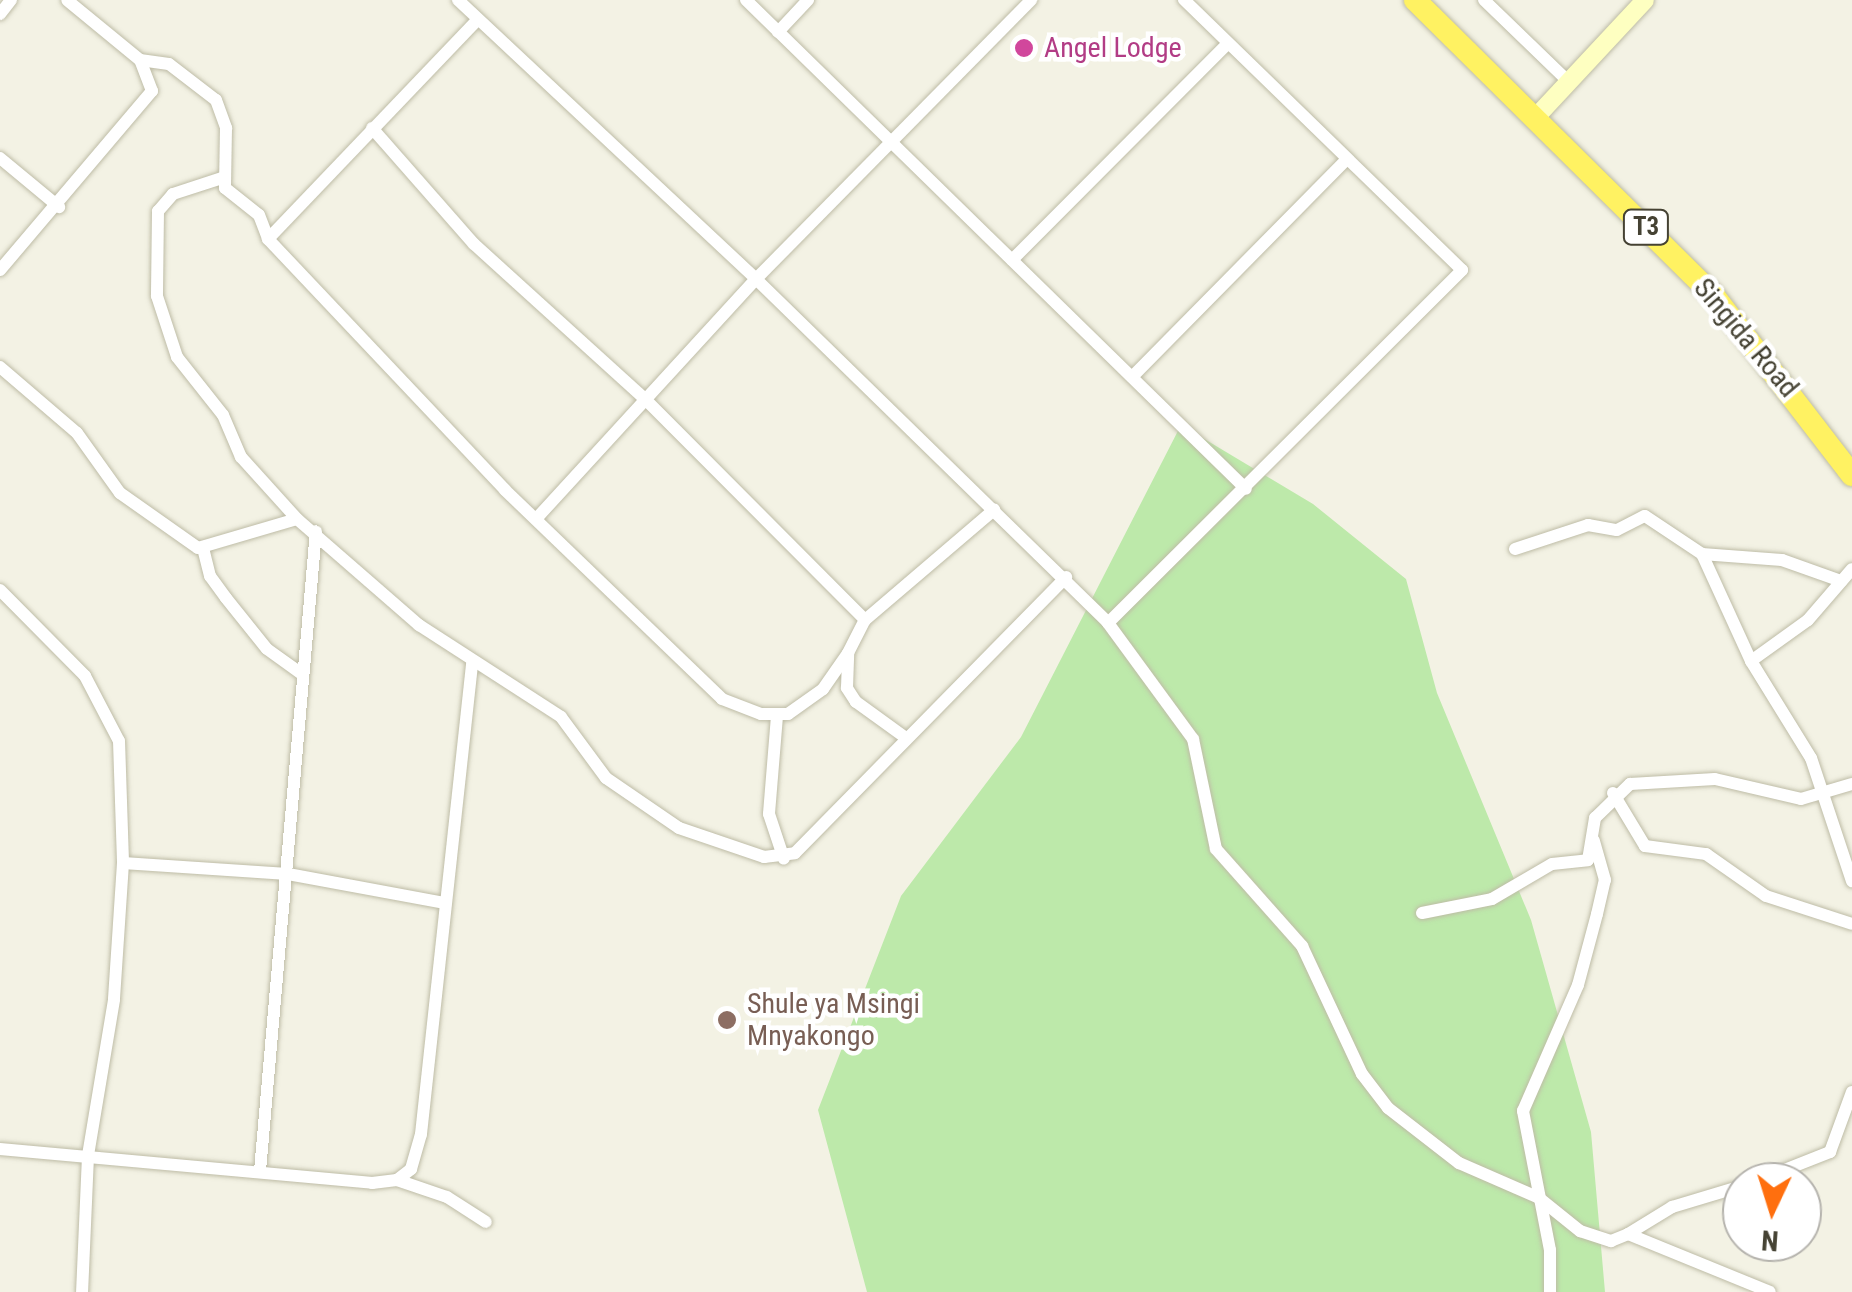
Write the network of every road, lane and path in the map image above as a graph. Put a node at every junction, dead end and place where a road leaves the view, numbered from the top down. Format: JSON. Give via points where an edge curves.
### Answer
{"nodes":[{"id":1,"x":12,"y":0,"type":"edge"},
{"id":2,"x":67,"y":0,"type":"edge"},
{"id":3,"x":458,"y":0,"type":"edge"},
{"id":4,"x":746,"y":0,"type":"edge"},
{"id":5,"x":808,"y":0,"type":"edge"},
{"id":6,"x":1031,"y":0,"type":"edge"},
{"id":7,"x":1184,"y":0,"type":"edge"},
{"id":8,"x":1415,"y":0,"type":"edge"},
{"id":9,"x":1484,"y":0,"type":"edge"},
{"id":10,"x":1645,"y":0,"type":"edge"},
{"id":11,"x":0,"y":14,"type":"edge"},
{"id":12,"x":477,"y":20,"type":"junction"},
{"id":13,"x":778,"y":32,"type":"junction"},
{"id":14,"x":1228,"y":43,"type":"junction"},
{"id":15,"x":140,"y":60,"type":"junction"},
{"id":16,"x":1569,"y":82,"type":"junction"},
{"id":17,"x":1537,"y":116,"type":"junction"},
{"id":18,"x":372,"y":128,"type":"junction"},
{"id":19,"x":892,"y":141,"type":"junction"},
{"id":20,"x":0,"y":158,"type":"edge"},
{"id":21,"x":1347,"y":158,"type":"junction"},
{"id":22,"x":222,"y":178,"type":"junction"},
{"id":23,"x":59,"y":207,"type":"junction"},
{"id":24,"x":268,"y":240,"type":"junction"},
{"id":25,"x":1012,"y":260,"type":"junction"},
{"id":26,"x":0,"y":270,"type":"edge"},
{"id":27,"x":756,"y":279,"type":"junction"},
{"id":28,"x":0,"y":367,"type":"edge"},
{"id":29,"x":1132,"y":376,"type":"junction"},
{"id":30,"x":648,"y":400,"type":"junction"},
{"id":31,"x":1852,"y":475,"type":"edge"},
{"id":32,"x":1246,"y":489,"type":"junction"},
{"id":33,"x":994,"y":510,"type":"junction"},
{"id":34,"x":297,"y":518,"type":"junction"},
{"id":35,"x":536,"y":519,"type":"junction"},
{"id":36,"x":316,"y":531,"type":"junction"},
{"id":37,"x":202,"y":548,"type":"junction"},
{"id":38,"x":1515,"y":549,"type":"dead end"},
{"id":39,"x":1702,"y":554,"type":"junction"},
{"id":40,"x":1852,"y":569,"type":"edge"},
{"id":41,"x":1066,"y":576,"type":"junction"},
{"id":42,"x":1841,"y":581,"type":"junction"},
{"id":43,"x":0,"y":590,"type":"edge"},
{"id":44,"x":865,"y":620,"type":"junction"},
{"id":45,"x":1108,"y":623,"type":"junction"},
{"id":46,"x":848,"y":653,"type":"junction"},
{"id":47,"x":472,"y":661,"type":"junction"},
{"id":48,"x":1752,"y":661,"type":"junction"},
{"id":49,"x":303,"y":675,"type":"junction"},
{"id":50,"x":777,"y":716,"type":"junction"},
{"id":51,"x":906,"y":738,"type":"junction"},
{"id":52,"x":1852,"y":784,"type":"edge"},
{"id":53,"x":1614,"y":794,"type":"junction"},
{"id":54,"x":1824,"y":794,"type":"junction"},
{"id":55,"x":1592,"y":834,"type":"junction"},
{"id":56,"x":784,"y":858,"type":"junction"},
{"id":57,"x":122,"y":864,"type":"junction"},
{"id":58,"x":288,"y":874,"type":"junction"},
{"id":59,"x":1852,"y":881,"type":"edge"},
{"id":60,"x":445,"y":903,"type":"junction"},
{"id":61,"x":1422,"y":914,"type":"dead end"},
{"id":62,"x":1852,"y":924,"type":"edge"},
{"id":63,"x":1852,"y":1092,"type":"edge"},
{"id":64,"x":0,"y":1149,"type":"edge"},
{"id":65,"x":88,"y":1156,"type":"junction"},
{"id":66,"x":1805,"y":1162,"type":"edge"},
{"id":67,"x":260,"y":1171,"type":"junction"},
{"id":68,"x":397,"y":1180,"type":"junction"},
{"id":69,"x":1722,"y":1192,"type":"edge"},
{"id":70,"x":1540,"y":1198,"type":"junction"},
{"id":71,"x":486,"y":1222,"type":"dead end"},
{"id":72,"x":1628,"y":1234,"type":"junction"},
{"id":73,"x":82,"y":1292,"type":"edge"},
{"id":74,"x":1550,"y":1292,"type":"edge"},
{"id":75,"x":1770,"y":1292,"type":"edge"}],
"edges":[{"from":1,"to":11,"type":"street"},
{"from":2,"to":15,"type":"street"},
{"from":3,"to":12,"type":"street"},
{"from":4,"to":13,"type":"street"},
{"from":5,"to":13,"type":"street"},
{"from":6,"to":19,"type":"street"},
{"from":7,"to":14,"type":"street"},
{"from":8,"to":17,"type":"highway","name":"Singida Road","number":"T3"},
{"from":9,"to":16,"type":"street"},
{"from":10,"to":16,"type":"street"},
{"from":12,"to":18,"type":"street"},
{"from":12,"to":27,"type":"street"},
{"from":13,"to":19,"type":"street"},
{"from":14,"to":21,"type":"street"},
{"from":14,"to":25,"type":"street"},
{"from":15,"to":22,"type":"street","via":[[169,64],[216,100],[226,128]]},
{"from":15,"to":23,"type":"street","via":[[152,81],[148,102]]},
{"from":16,"to":17,"type":"street"},
{"from":17,"to":31,"type":"highway","name":"Singida Road","number":"T3","via":[[1714,296]]},
{"from":18,"to":24,"type":"street"},
{"from":18,"to":30,"type":"street","via":[[474,244]]},
{"from":19,"to":25,"type":"street"},
{"from":19,"to":27,"type":"street"},
{"from":20,"to":23,"type":"street"},
{"from":21,"to":29,"type":"street"},
{"from":21,"to":32,"type":"street","via":[[1462,270]]},
{"from":22,"to":24,"type":"street","via":[[258,215]]},
{"from":22,"to":34,"type":"street","via":[[173,194],[158,211],[157,296],[177,357],[223,415],[241,457]]},
{"from":23,"to":26,"type":"street"},
{"from":24,"to":35,"type":"street"},
{"from":25,"to":29,"type":"street"},
{"from":27,"to":30,"type":"street"},
{"from":27,"to":33,"type":"street"},
{"from":28,"to":37,"type":"street","via":[[77,433],[120,493]]},
{"from":29,"to":32,"type":"street"},
{"from":30,"to":35,"type":"street"},
{"from":30,"to":44,"type":"street"},
{"from":32,"to":45,"type":"street"},
{"from":33,"to":41,"type":"street"},
{"from":33,"to":44,"type":"street"},
{"from":34,"to":36,"type":"street"},
{"from":34,"to":37,"type":"street"},
{"from":35,"to":50,"type":"street","via":[[722,699]]},
{"from":36,"to":47,"type":"street","via":[[418,625]]},
{"from":36,"to":49,"type":"street"},
{"from":37,"to":49,"type":"street","via":[[226,598],[267,649]]},
{"from":38,"to":39,"type":"street","via":[[1588,525],[1616,530],[1645,516]]},
{"from":39,"to":42,"type":"street","via":[[1724,561],[1782,560]]},
{"from":39,"to":48,"type":"street"},
{"from":40,"to":42,"type":"street"},
{"from":41,"to":45,"type":"street"},
{"from":41,"to":51,"type":"street"},
{"from":42,"to":48,"type":"street","via":[[1808,620]]},
{"from":43,"to":57,"type":"street","via":[[85,676],[112,718],[119,741]]},
{"from":44,"to":46,"type":"street"},
{"from":45,"to":70,"type":"street","via":[[1181,718],[1210,798],[1216,849],[1302,946],[1362,1074],[1388,1108],[1458,1162]]},
{"from":46,"to":50,"type":"street","via":[[812,699]]},
{"from":46,"to":51,"type":"street","via":[[847,688],[856,702]]},
{"from":47,"to":56,"type":"street","via":[[561,717],[606,778],[679,828]]},
{"from":47,"to":60,"type":"street"},
{"from":48,"to":54,"type":"street","via":[[1812,758]]},
{"from":49,"to":58,"type":"street"},
{"from":50,"to":56,"type":"street","via":[[769,814]]},
{"from":51,"to":56,"type":"street","via":[[832,819]]},
{"from":52,"to":54,"type":"street"},
{"from":53,"to":54,"type":"street","via":[[1630,784],[1673,778],[1714,779],[1792,798]]},
{"from":53,"to":55,"type":"street"},
{"from":53,"to":62,"type":"street","via":[[1645,846],[1706,854],[1766,896]]},
{"from":54,"to":59,"type":"street"},
{"from":55,"to":61,"type":"street","via":[[1588,860],[1552,864],[1492,899]]},
{"from":55,"to":70,"type":"street","via":[[1604,862],[1598,914],[1578,985],[1524,1102]]},
{"from":57,"to":58,"type":"street"},
{"from":57,"to":65,"type":"street","via":[[114,1000]]},
{"from":58,"to":60,"type":"street"},
{"from":58,"to":67,"type":"street"},
{"from":60,"to":68,"type":"street","via":[[418,1153]]},
{"from":63,"to":66,"type":"street","via":[[1830,1152]]},
{"from":64,"to":65,"type":"street"},
{"from":65,"to":67,"type":"street"},
{"from":65,"to":73,"type":"street"},
{"from":67,"to":68,"type":"street"},
{"from":68,"to":71,"type":"street","via":[[448,1197]]},
{"from":69,"to":72,"type":"street","via":[[1672,1207]]},
{"from":70,"to":72,"type":"street","via":[[1580,1231],[1611,1241]]},
{"from":70,"to":74,"type":"street"},
{"from":72,"to":75,"type":"street"}]}
